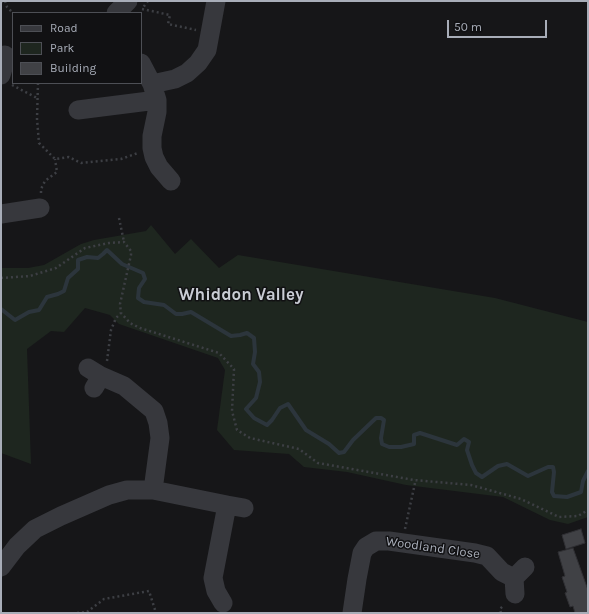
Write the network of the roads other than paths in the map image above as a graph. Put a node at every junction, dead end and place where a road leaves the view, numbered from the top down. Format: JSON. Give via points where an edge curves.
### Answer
{"nodes":[{"id":1,"x":128,"y":1,"type":"edge"},
{"id":2,"x":216,"y":1,"type":"edge"},
{"id":3,"x":117,"y":12,"type":"edge"},
{"id":4,"x":6,"y":55,"type":"edge"},
{"id":5,"x":142,"y":65,"type":"edge"},
{"id":6,"x":4,"y":79,"type":"edge"},
{"id":7,"x":154,"y":92,"type":"junction"},
{"id":8,"x":78,"y":110,"type":"dead end"},
{"id":9,"x":171,"y":181,"type":"dead end"},
{"id":10,"x":40,"y":208,"type":"road end"},
{"id":11,"x":1,"y":214,"type":"edge"},
{"id":12,"x":95,"y":377,"type":"road end"},
{"id":13,"x":154,"y":490,"type":"junction"},
{"id":14,"x":1,"y":567,"type":"edge"},
{"id":15,"x":518,"y":580,"type":"dead end"},
{"id":16,"x":226,"y":605,"type":"edge"},
{"id":17,"x":352,"y":613,"type":"edge"}],
"edges":[{"from":1,"to":3,"type":"street"},
{"from":2,"to":7,"type":"street","via":[[207,50],[187,73]]},
{"from":4,"to":6,"type":"street"},
{"from":5,"to":7,"type":"street"},
{"from":7,"to":8,"type":"street"},
{"from":7,"to":9,"type":"street","via":[[157,112],[152,148],[159,167]]},
{"from":10,"to":11,"type":"street"},
{"from":12,"to":13,"type":"street","via":[[124,386],[154,411],[160,438]]},
{"from":13,"to":14,"type":"street","via":[[127,490],[109,495],[35,529],[17,546]]},
{"from":13,"to":16,"type":"street","via":[[235,507],[213,578],[216,591]]},
{"from":15,"to":17,"type":"street","name":"Woodland Close","via":[[502,572],[487,556],[376,541],[366,546],[362,553]]}]}
